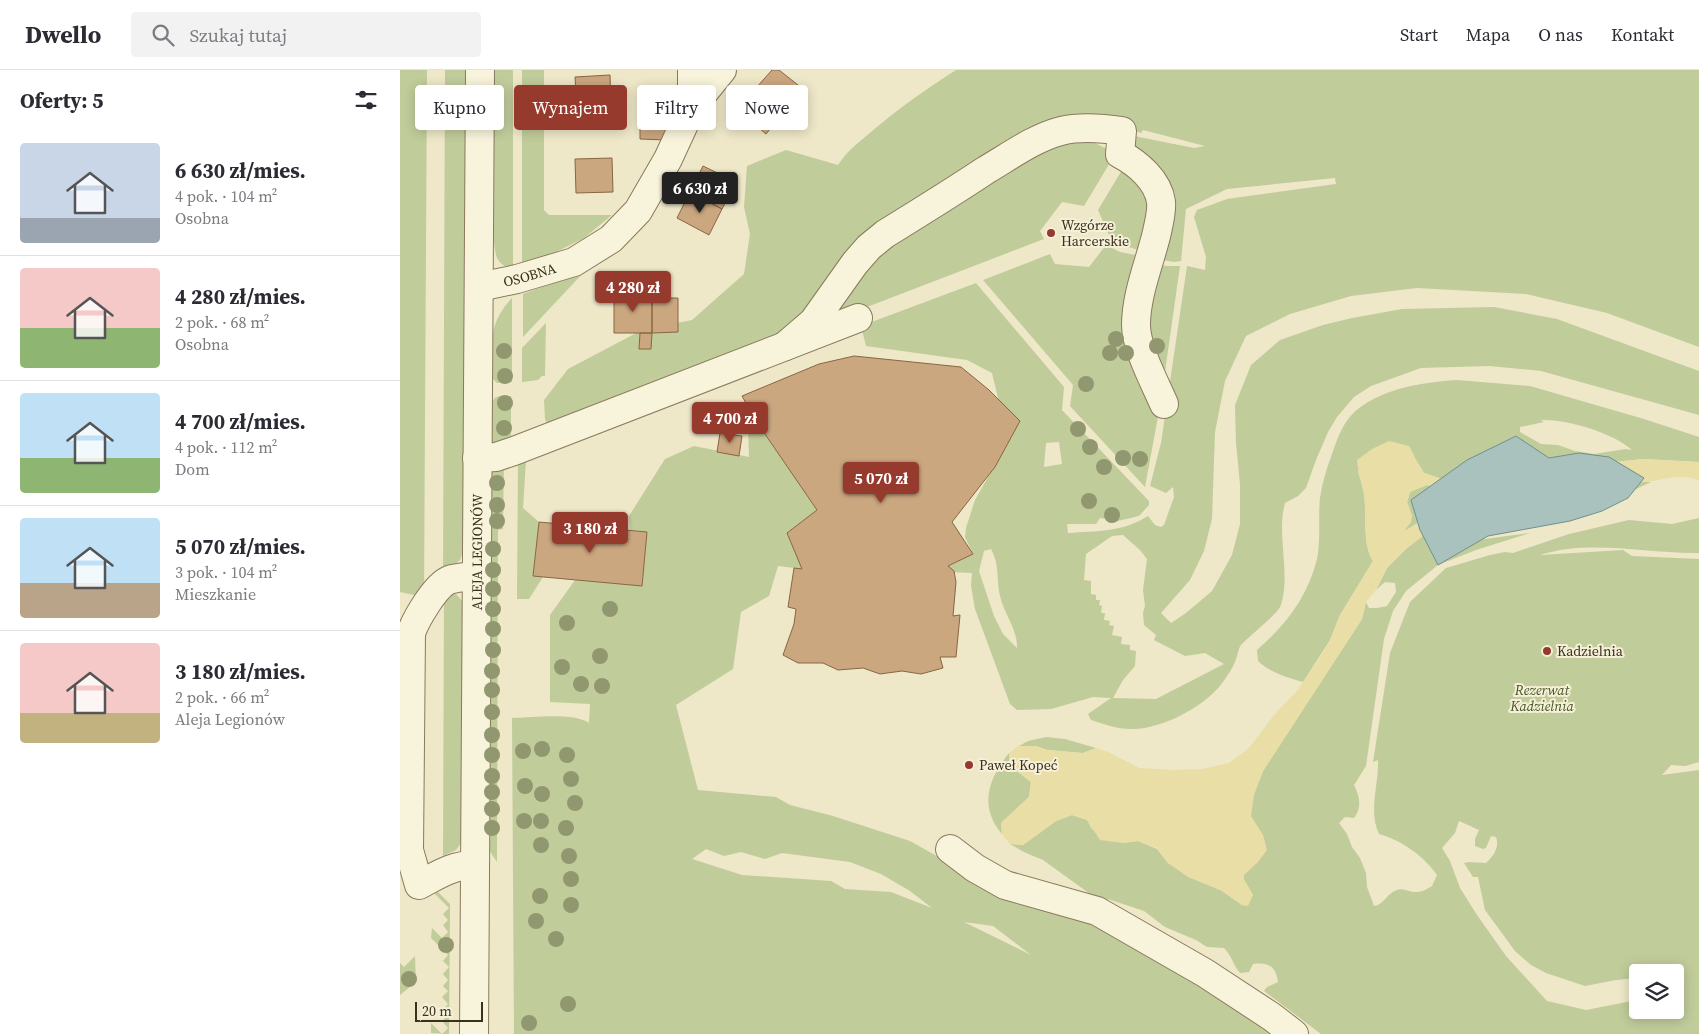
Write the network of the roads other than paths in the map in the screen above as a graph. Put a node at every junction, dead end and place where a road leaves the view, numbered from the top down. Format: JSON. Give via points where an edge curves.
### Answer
{"nodes":[{"id":1,"x":480,"y":70,"type":"edge"},
{"id":2,"x":692,"y":70,"type":"edge"},
{"id":3,"x":722,"y":70,"type":"edge"},
{"id":4,"x":692,"y":85,"type":"edge"},
{"id":5,"x":710,"y":85,"type":"edge"},
{"id":6,"x":681,"y":130,"type":"edge"},
{"id":7,"x":478,"y":287,"type":"junction"},
{"id":8,"x":858,"y":318,"type":"dead end"},
{"id":9,"x":785,"y":346,"type":"junction"},
{"id":10,"x":1164,"y":404,"type":"dead end"},
{"id":11,"x":477,"y":458,"type":"junction"},
{"id":12,"x":476,"y":576,"type":"junction"},
{"id":13,"x":950,"y":849,"type":"dead end"},
{"id":14,"x":475,"y":865,"type":"junction"},
{"id":15,"x":474,"y":1034,"type":"edge"},
{"id":16,"x":1294,"y":1034,"type":"edge"}],
"edges":[{"from":1,"to":7,"type":"street","name":"ALEJA LEGIONÓW"},
{"from":2,"to":4,"type":"street"},
{"from":3,"to":5,"type":"street","name":"OSOBNA"},
{"from":6,"to":7,"type":"street","name":"OSOBNA","via":[[638,211],[611,239],[574,262]]},
{"from":7,"to":11,"type":"street","name":"ALEJA LEGIONÓW"},
{"from":8,"to":9,"type":"street"},
{"from":9,"to":10,"type":"street","via":[[813,322],[855,263],[885,234],[1044,137],[1080,128],[1122,131],[1120,154],[1145,172],[1161,200],[1136,323],[1141,348]]},
{"from":9,"to":11,"type":"street","via":[[496,458]]},
{"from":11,"to":12,"type":"street","name":"ALEJA LEGIONÓW"},
{"from":12,"to":14,"type":"street","name":"ALEJA LEGIONÓW"},
{"from":12,"to":14,"type":"street","via":[[449,580],[440,586],[410,633],[408,850],[419,885],[452,868]]},
{"from":13,"to":16,"type":"street","via":[[1005,884],[1096,910],[1205,973]]},
{"from":14,"to":15,"type":"street","name":"ALEJA LEGIONÓW"}]}
